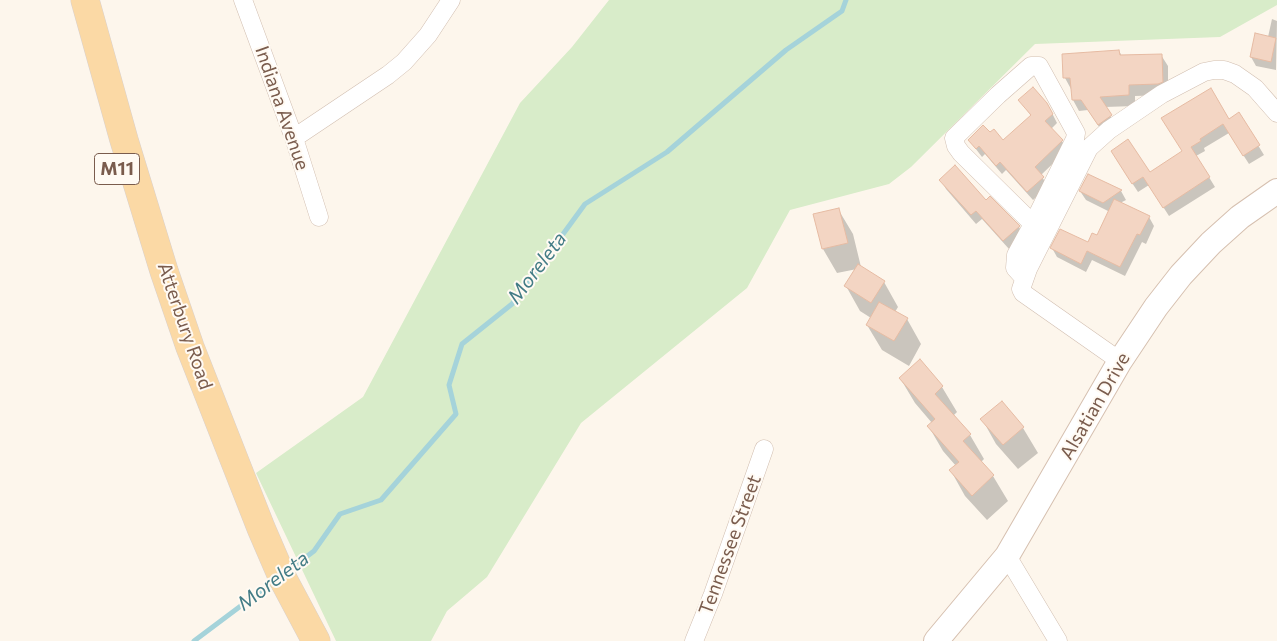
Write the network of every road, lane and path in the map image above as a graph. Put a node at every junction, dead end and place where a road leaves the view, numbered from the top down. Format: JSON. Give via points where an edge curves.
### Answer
{"nodes":[{"id":1,"x":69,"y":0,"type":"edge"},
{"id":2,"x":85,"y":0,"type":"edge"},
{"id":3,"x":243,"y":0,"type":"edge"},
{"id":4,"x":451,"y":0,"type":"edge"},
{"id":5,"x":1277,"y":113,"type":"edge"},
{"id":6,"x":294,"y":138,"type":"junction"},
{"id":7,"x":1277,"y":191,"type":"edge"},
{"id":8,"x":318,"y":217,"type":"dead end"},
{"id":9,"x":1034,"y":224,"type":"junction"},
{"id":10,"x":1023,"y":286,"type":"junction"},
{"id":11,"x":1120,"y":361,"type":"junction"},
{"id":12,"x":764,"y":449,"type":"dead end"},
{"id":13,"x":255,"y":532,"type":"junction"},
{"id":14,"x":1007,"y":556,"type":"junction"},
{"id":15,"x":304,"y":635,"type":"edge"},
{"id":16,"x":695,"y":641,"type":"edge"},
{"id":17,"x":936,"y":641,"type":"edge"},
{"id":18,"x":1058,"y":641,"type":"edge"}],
"edges":[{"from":1,"to":13,"type":"main road","name":"Atterbury Road","number":"M11","via":[[169,337],[233,500]]},
{"from":2,"to":13,"type":"main road","name":"Atterbury Road","number":"M11","via":[[164,271]]},
{"from":3,"to":6,"type":"street","name":"Indiana Avenue"},
{"from":4,"to":6,"type":"street","via":[[428,35],[404,62]]},
{"from":5,"to":10,"type":"street","via":[[1255,88],[1235,74],[1224,70],[1204,72],[1162,94],[1109,130],[1089,148]]},
{"from":6,"to":8,"type":"street","name":"Indiana Avenue"},
{"from":7,"to":11,"type":"street","name":"Alsatian Drive","via":[[1211,243],[1156,308]]},
{"from":9,"to":9,"type":"street","via":[[961,153],[954,138],[1031,66],[1039,66],[1076,133]]},
{"from":9,"to":10,"type":"street","via":[[1016,255],[1015,268]]},
{"from":10,"to":11,"type":"street"},
{"from":11,"to":14,"type":"street","name":"Alsatian Drive"},
{"from":12,"to":16,"type":"street","name":"Tennessee Street"},
{"from":13,"to":15,"type":"main road","name":"Atterbury Road","number":"M11","via":[[284,580]]},
{"from":14,"to":17,"type":"street","name":"Alsatian Drive"},
{"from":14,"to":18,"type":"street"}]}
